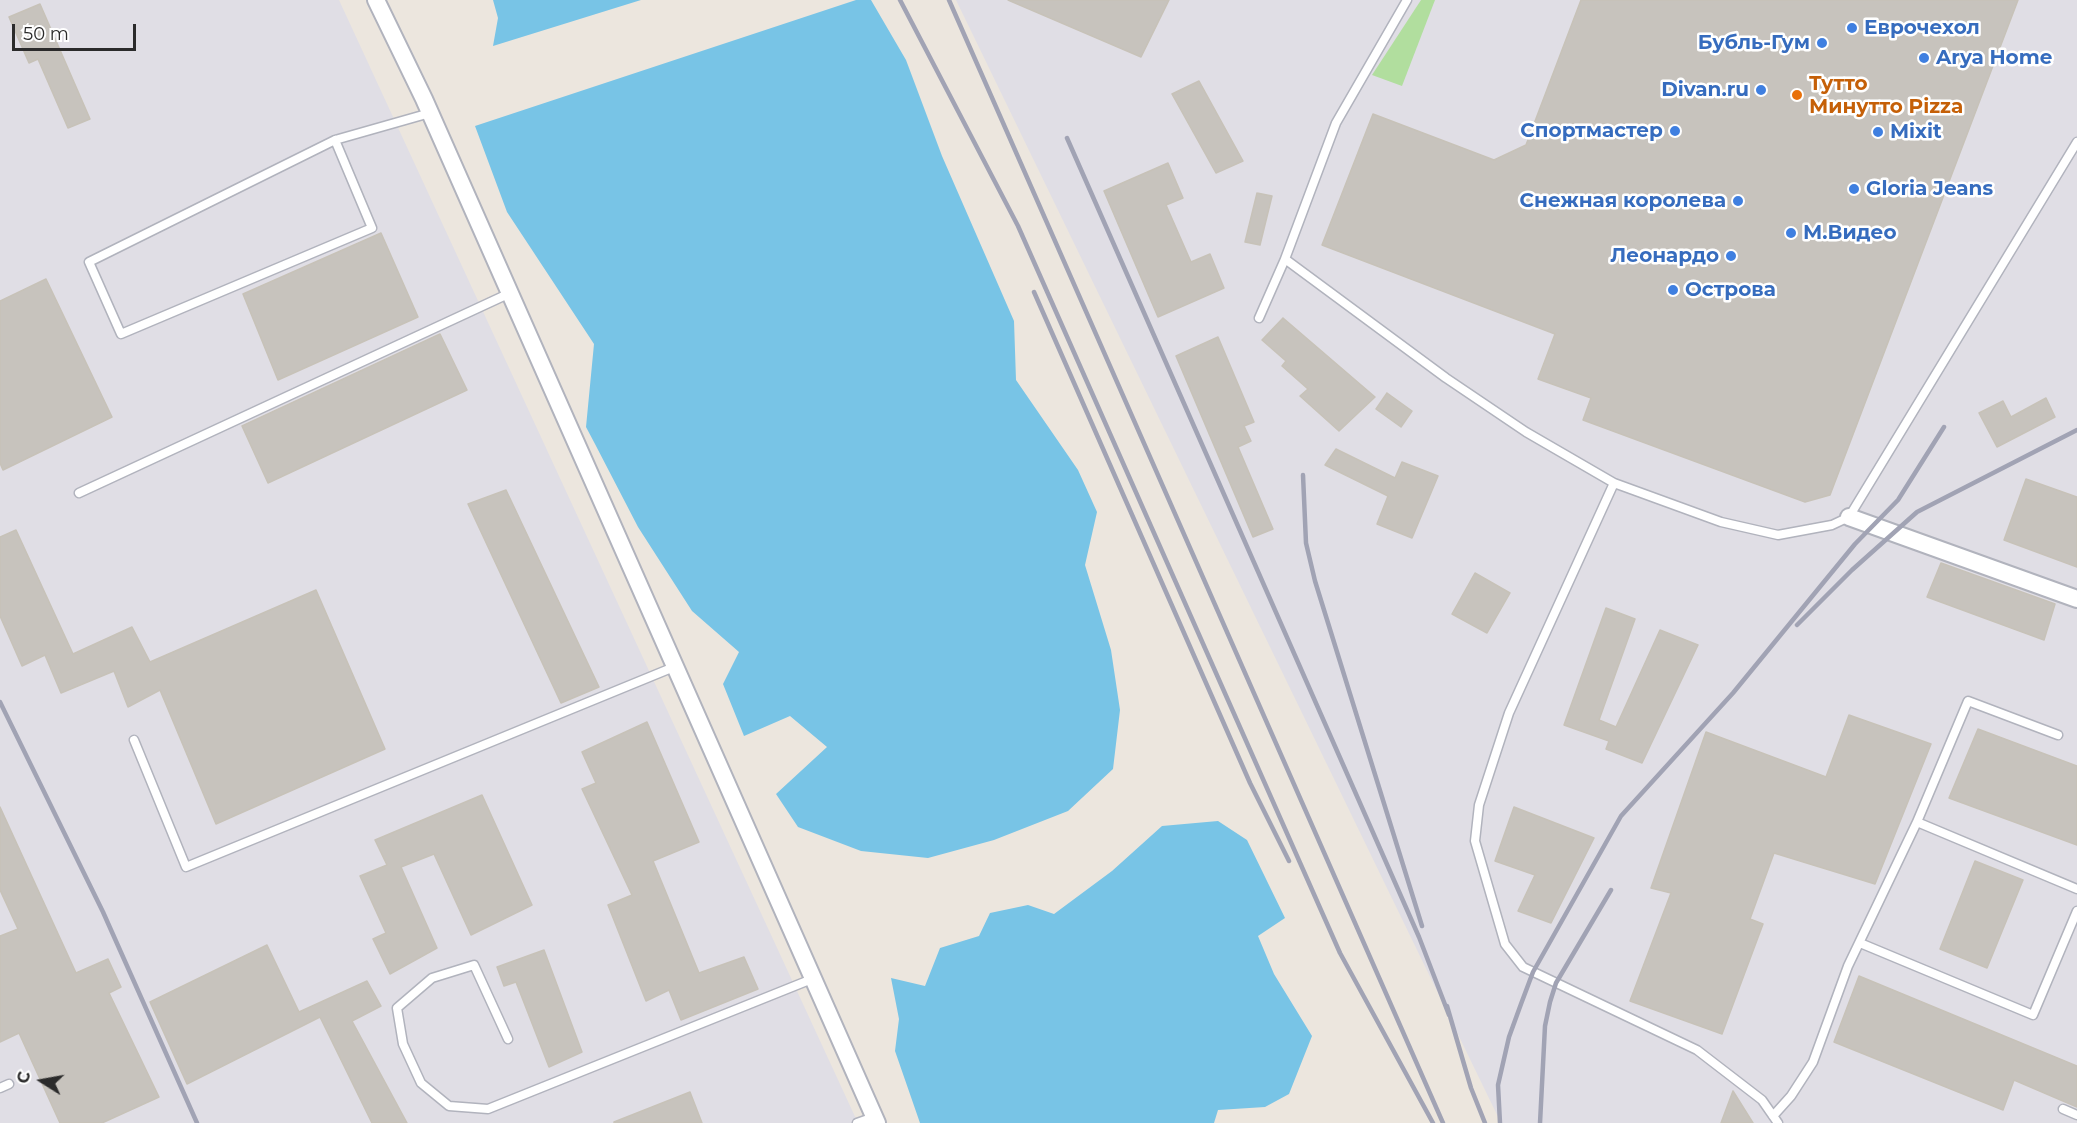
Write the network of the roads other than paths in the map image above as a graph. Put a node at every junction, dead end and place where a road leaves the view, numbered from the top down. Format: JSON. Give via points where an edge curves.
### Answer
{"nodes":[{"id":1,"x":376,"y":0,"type":"edge"},
{"id":2,"x":1407,"y":0,"type":"edge"},
{"id":3,"x":430,"y":113,"type":"junction"},
{"id":4,"x":335,"y":140,"type":"junction"},
{"id":5,"x":2077,"y":142,"type":"edge"},
{"id":6,"x":1285,"y":259,"type":"junction"},
{"id":7,"x":508,"y":294,"type":"junction"},
{"id":8,"x":1259,"y":318,"type":"dead end"},
{"id":9,"x":1614,"y":483,"type":"junction"},
{"id":10,"x":80,"y":493,"type":"dead end"},
{"id":11,"x":1849,"y":517,"type":"junction"},
{"id":12,"x":2077,"y":599,"type":"edge"},
{"id":13,"x":674,"y":667,"type":"junction"},
{"id":14,"x":2058,"y":735,"type":"dead end"},
{"id":15,"x":134,"y":740,"type":"dead end"},
{"id":16,"x":1917,"y":822,"type":"junction"},
{"id":17,"x":2077,"y":889,"type":"edge"},
{"id":18,"x":2077,"y":911,"type":"edge"},
{"id":19,"x":1860,"y":944,"type":"junction"},
{"id":20,"x":812,"y":979,"type":"junction"},
{"id":21,"x":508,"y":1039,"type":"dead end"},
{"id":22,"x":9,"y":1084,"type":"dead end"},
{"id":23,"x":0,"y":1088,"type":"edge"},
{"id":24,"x":2063,"y":1109,"type":"dead end"},
{"id":25,"x":2077,"y":1115,"type":"edge"},
{"id":26,"x":875,"y":1120,"type":"edge"},
{"id":27,"x":1776,"y":1120,"type":"edge"},
{"id":28,"x":857,"y":1123,"type":"edge"}],
"edges":[{"from":1,"to":3,"type":"street"},
{"from":2,"to":6,"type":"lane","via":[[1336,123]]},
{"from":3,"to":4,"type":"lane"},
{"from":3,"to":7,"type":"street"},
{"from":4,"to":4,"type":"lane","via":[[89,262],[121,334],[372,228]]},
{"from":5,"to":11,"type":"lane"},
{"from":6,"to":8,"type":"lane"},
{"from":6,"to":9,"type":"lane","via":[[1446,378],[1526,432]]},
{"from":7,"to":10,"type":"lane"},
{"from":7,"to":13,"type":"street"},
{"from":9,"to":11,"type":"lane","via":[[1712,519],[1778,535],[1832,525]]},
{"from":9,"to":27,"type":"lane","via":[[1509,713],[1479,805],[1475,841],[1505,944],[1523,967],[1697,1050],[1762,1100]]},
{"from":11,"to":12,"type":"street"},
{"from":13,"to":15,"type":"lane","via":[[186,867]]},
{"from":13,"to":20,"type":"street"},
{"from":14,"to":16,"type":"lane","via":[[1968,701]]},
{"from":16,"to":17,"type":"lane"},
{"from":16,"to":19,"type":"lane"},
{"from":18,"to":19,"type":"lane","via":[[2033,1014]]},
{"from":19,"to":27,"type":"lane","via":[[1840,986],[1813,1062]]},
{"from":20,"to":21,"type":"lane","via":[[488,1109],[450,1106],[421,1083],[403,1044],[397,1008],[432,978],[474,965]]},
{"from":20,"to":26,"type":"street"},
{"from":22,"to":23,"type":"lane"},
{"from":24,"to":25,"type":"lane"},
{"from":26,"to":28,"type":"lane"}]}
